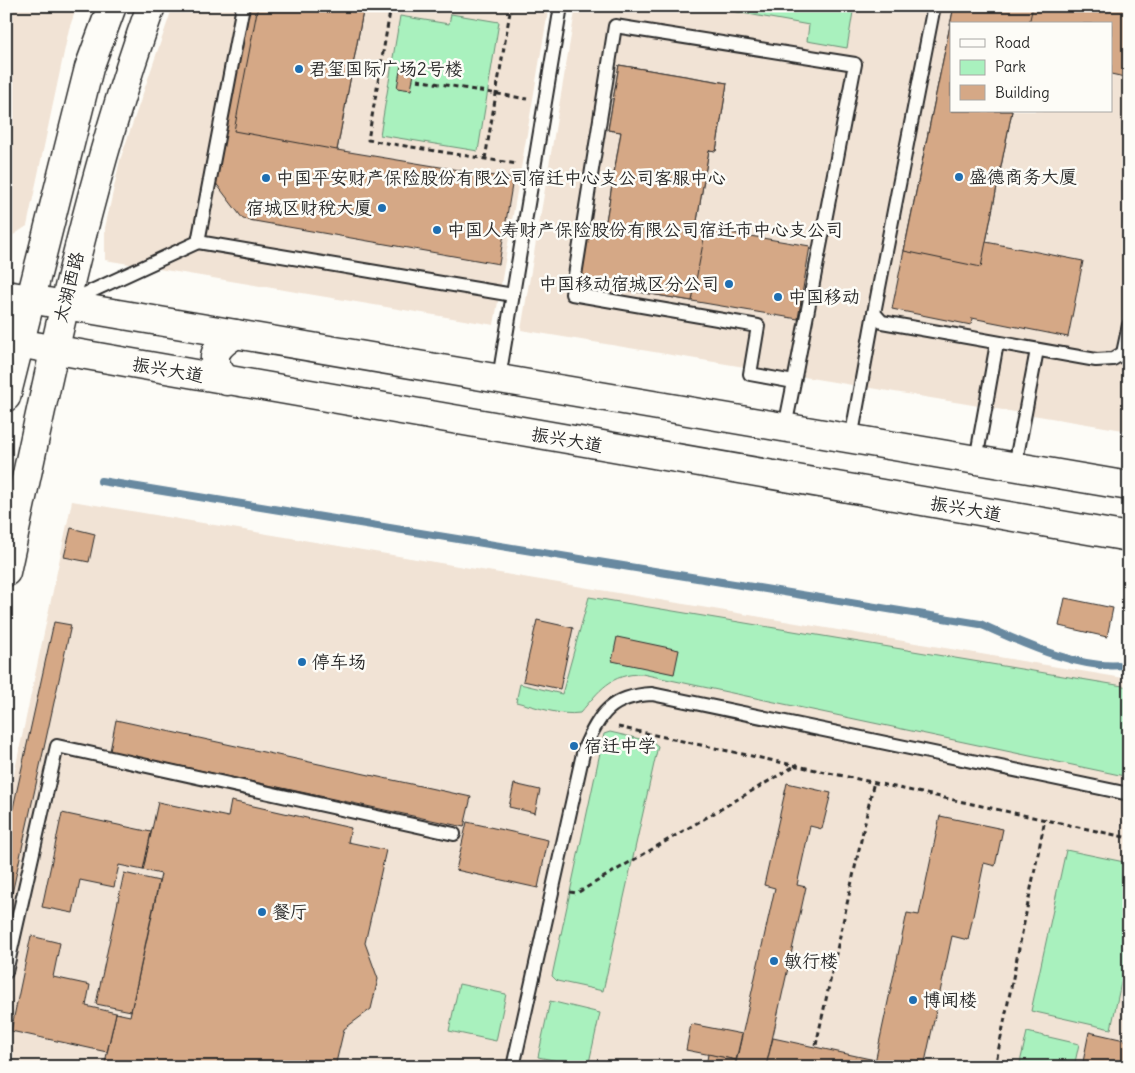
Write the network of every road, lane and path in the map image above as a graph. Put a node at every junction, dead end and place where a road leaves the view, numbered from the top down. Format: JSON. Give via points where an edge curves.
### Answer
{"nodes":[{"id":1,"x":112,"y":6,"type":"edge"},
{"id":2,"x":150,"y":6,"type":"edge"},
{"id":3,"x":242,"y":6,"type":"edge"},
{"id":4,"x":392,"y":6,"type":"edge"},
{"id":5,"x":511,"y":6,"type":"edge"},
{"id":6,"x":561,"y":6,"type":"edge"},
{"id":7,"x":934,"y":6,"type":"edge"},
{"id":8,"x":417,"y":80,"type":"dead end"},
{"id":9,"x":496,"y":93,"type":"junction"},
{"id":10,"x":545,"y":102,"type":"junction"},
{"id":11,"x":485,"y":159,"type":"junction"},
{"id":12,"x":534,"y":167,"type":"junction"},
{"id":13,"x":198,"y":242,"type":"junction"},
{"id":14,"x":513,"y":295,"type":"junction"},
{"id":15,"x":13,"y":302,"type":"edge"},
{"id":16,"x":63,"y":305,"type":"junction"},
{"id":17,"x":874,"y":313,"type":"junction"},
{"id":18,"x":1129,"y":324,"type":"edge"},
{"id":19,"x":236,"y":334,"type":"junction"},
{"id":20,"x":12,"y":342,"type":"edge"},
{"id":21,"x":997,"y":343,"type":"junction"},
{"id":22,"x":54,"y":350,"type":"junction"},
{"id":23,"x":1037,"y":350,"type":"junction"},
{"id":24,"x":499,"y":378,"type":"junction"},
{"id":25,"x":227,"y":381,"type":"junction"},
{"id":26,"x":794,"y":382,"type":"junction"},
{"id":27,"x":6,"y":397,"type":"edge"},
{"id":28,"x":785,"y":427,"type":"junction"},
{"id":29,"x":852,"y":439,"type":"junction"},
{"id":30,"x":976,"y":460,"type":"junction"},
{"id":31,"x":1015,"y":466,"type":"junction"},
{"id":32,"x":1129,"y":486,"type":"edge"},
{"id":33,"x":1129,"y":537,"type":"edge"},
{"id":34,"x":6,"y":572,"type":"edge"},
{"id":35,"x":596,"y":722,"type":"junction"},
{"id":36,"x":798,"y":764,"type":"junction"},
{"id":37,"x":874,"y":781,"type":"junction"},
{"id":38,"x":1129,"y":794,"type":"edge"},
{"id":39,"x":1045,"y":819,"type":"junction"},
{"id":40,"x":454,"y":834,"type":"dead end"},
{"id":41,"x":1129,"y":838,"type":"edge"},
{"id":42,"x":552,"y":888,"type":"junction"},
{"id":43,"x":6,"y":972,"type":"edge"},
{"id":44,"x":816,"y":1044,"type":"dead end"},
{"id":45,"x":513,"y":1067,"type":"edge"},
{"id":46,"x":995,"y":1067,"type":"edge"}],
"edges":[{"from":1,"to":15,"type":"main road","name":"太湖西路"},
{"from":2,"to":16,"type":"main road","name":"太湖西路","via":[[128,70]]},
{"from":3,"to":13,"type":"lane"},
{"from":4,"to":11,"type":"path","via":[[368,140]]},
{"from":5,"to":9,"type":"path"},
{"from":6,"to":10,"type":"lane"},
{"from":7,"to":17,"type":"lane"},
{"from":8,"to":9,"type":"path"},
{"from":9,"to":10,"type":"path"},
{"from":9,"to":11,"type":"path"},
{"from":10,"to":12,"type":"lane"},
{"from":11,"to":12,"type":"path"},
{"from":12,"to":14,"type":"lane"},
{"from":13,"to":14,"type":"lane"},
{"from":13,"to":16,"type":"lane"},
{"from":14,"to":24,"type":"lane"},
{"from":15,"to":16,"type":"main road"},
{"from":15,"to":20,"type":"main road","name":"太湖西路"},
{"from":16,"to":19,"type":"main road"},
{"from":16,"to":22,"type":"main road","name":"太湖西路"},
{"from":17,"to":21,"type":"lane","via":[[882,322]]},
{"from":17,"to":29,"type":"lane"},
{"from":18,"to":23,"type":"lane","via":[[1123,353],[1113,359],[1096,360]]},
{"from":19,"to":24,"type":"main road"},
{"from":19,"to":25,"type":"main road","via":[[220,344],[214,362]]},
{"from":20,"to":22,"type":"main road","name":"振兴大道"},
{"from":20,"to":27,"type":"main road","name":"太湖西路"},
{"from":21,"to":23,"type":"lane"},
{"from":21,"to":30,"type":"lane"},
{"from":22,"to":25,"type":"main road","name":"振兴大道"},
{"from":22,"to":34,"type":"main road","name":"太湖西路"},
{"from":23,"to":31,"type":"lane"},
{"from":24,"to":28,"type":"main road"},
{"from":25,"to":33,"type":"main road","name":"振兴大道"},
{"from":26,"to":26,"type":"lane","via":[[855,64],[616,26],[572,294],[758,326],[750,374]]},
{"from":26,"to":28,"type":"lane"},
{"from":28,"to":29,"type":"main road"},
{"from":29,"to":30,"type":"main road"},
{"from":30,"to":31,"type":"main road"},
{"from":31,"to":32,"type":"main road"},
{"from":35,"to":36,"type":"path"},
{"from":35,"to":38,"type":"lane","via":[[615,704],[632,695],[652,694]]},
{"from":35,"to":42,"type":"lane","via":[[584,749]]},
{"from":36,"to":37,"type":"path"},
{"from":36,"to":42,"type":"path","via":[[577,893]]},
{"from":37,"to":39,"type":"path"},
{"from":37,"to":44,"type":"path"},
{"from":39,"to":41,"type":"path"},
{"from":39,"to":46,"type":"path"},
{"from":40,"to":43,"type":"lane","via":[[56,746]]},
{"from":42,"to":45,"type":"lane"}]}
